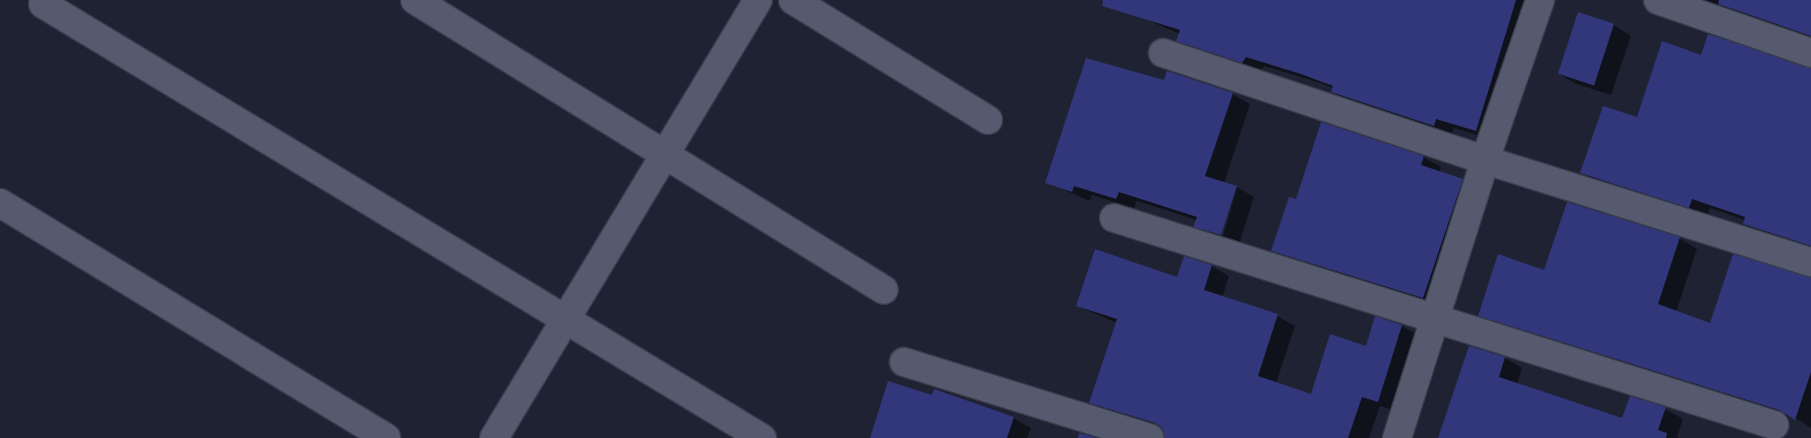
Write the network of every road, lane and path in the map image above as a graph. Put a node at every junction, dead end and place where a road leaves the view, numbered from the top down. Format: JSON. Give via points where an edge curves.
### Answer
{"nodes":[{"id":1,"x":415,"y":0,"type":"edge"},
{"id":2,"x":758,"y":0,"type":"edge"},
{"id":3,"x":793,"y":0,"type":"edge"},
{"id":4,"x":1540,"y":0,"type":"edge"},
{"id":5,"x":1658,"y":0,"type":"edge"},
{"id":6,"x":43,"y":4,"type":"dead end"},
{"id":7,"x":1163,"y":53,"type":"dead end"},
{"id":8,"x":1811,"y":53,"type":"edge"},
{"id":9,"x":988,"y":120,"type":"dead end"},
{"id":10,"x":666,"y":153,"type":"junction"},
{"id":11,"x":1485,"y":160,"type":"junction"},
{"id":12,"x":0,"y":203,"type":"edge"},
{"id":13,"x":1114,"y":218,"type":"dead end"},
{"id":14,"x":1811,"y":262,"type":"edge"},
{"id":15,"x":884,"y":290,"type":"dead end"},
{"id":16,"x":566,"y":319,"type":"junction"},
{"id":17,"x":1434,"y":319,"type":"junction"},
{"id":18,"x":904,"y":362,"type":"dead end"},
{"id":19,"x":1774,"y":425,"type":"dead end"},
{"id":20,"x":386,"y":438,"type":"edge"},
{"id":21,"x":494,"y":438,"type":"edge"},
{"id":22,"x":762,"y":438,"type":"edge"},
{"id":23,"x":1150,"y":438,"type":"edge"},
{"id":24,"x":1397,"y":438,"type":"edge"}],
"edges":[{"from":1,"to":10,"type":"street"},
{"from":2,"to":10,"type":"street"},
{"from":3,"to":9,"type":"street"},
{"from":4,"to":11,"type":"street"},
{"from":5,"to":8,"type":"street"},
{"from":6,"to":16,"type":"street"},
{"from":7,"to":11,"type":"street"},
{"from":10,"to":15,"type":"street"},
{"from":10,"to":16,"type":"street"},
{"from":11,"to":14,"type":"street"},
{"from":11,"to":17,"type":"street"},
{"from":12,"to":20,"type":"street"},
{"from":13,"to":17,"type":"street"},
{"from":16,"to":21,"type":"street"},
{"from":16,"to":22,"type":"street"},
{"from":17,"to":19,"type":"street"},
{"from":17,"to":24,"type":"street"},
{"from":18,"to":23,"type":"street"}]}
